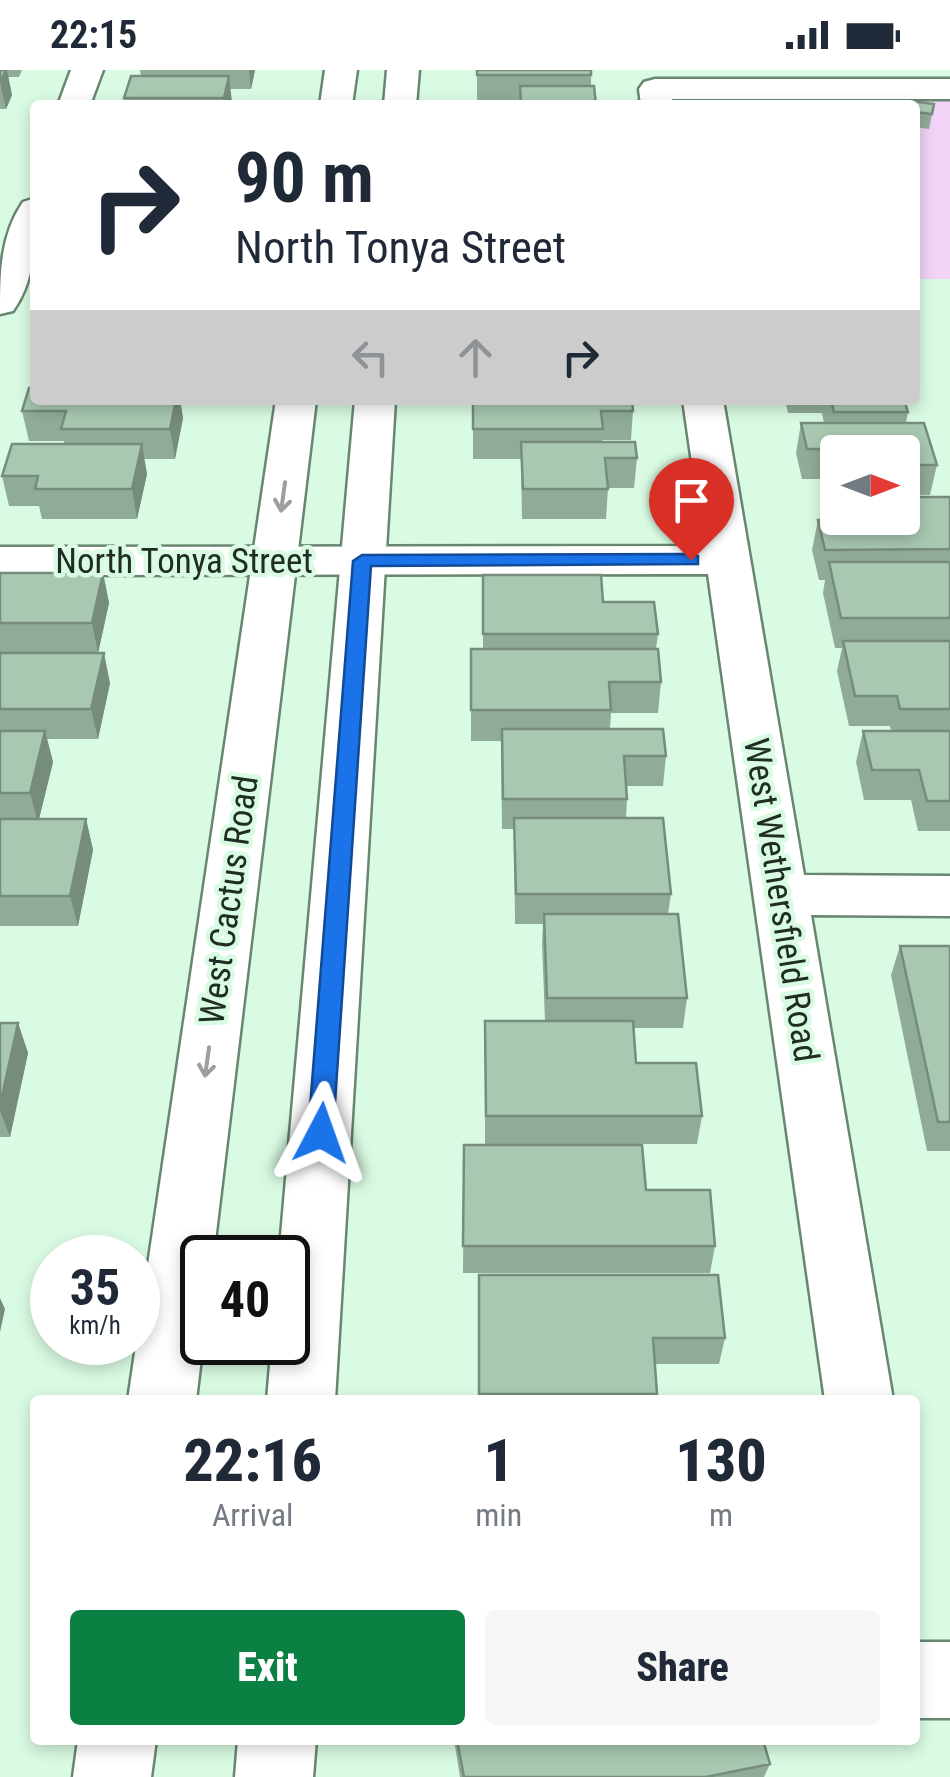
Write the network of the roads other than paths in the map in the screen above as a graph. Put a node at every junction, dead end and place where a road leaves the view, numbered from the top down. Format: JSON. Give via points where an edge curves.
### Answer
{"nodes":[{"id":1,"x":87,"y":70,"type":"edge"},
{"id":2,"x":341,"y":70,"type":"edge"},
{"id":3,"x":403,"y":70,"type":"edge"},
{"id":4,"x":950,"y":89,"type":"edge"},
{"id":5,"x":656,"y":97,"type":"edge"},
{"id":6,"x":76,"y":100,"type":"edge"},
{"id":7,"x":337,"y":100,"type":"edge"},
{"id":8,"x":400,"y":100,"type":"edge"},
{"id":9,"x":30,"y":222,"type":"edge"},
{"id":10,"x":0,"y":303,"type":"edge"},
{"id":11,"x":295,"y":405,"type":"edge"},
{"id":12,"x":376,"y":405,"type":"edge"},
{"id":13,"x":705,"y":405,"type":"edge"},
{"id":14,"x":728,"y":560,"type":"junction"},
{"id":15,"x":0,"y":561,"type":"edge"},
{"id":16,"x":274,"y":561,"type":"junction"},
{"id":17,"x":362,"y":561,"type":"junction"},
{"id":18,"x":780,"y":895,"type":"junction"},
{"id":19,"x":950,"y":896,"type":"edge"},
{"id":20,"x":163,"y":1395,"type":"edge"},
{"id":21,"x":302,"y":1395,"type":"edge"},
{"id":22,"x":858,"y":1395,"type":"edge"},
{"id":23,"x":920,"y":1680,"type":"edge"},
{"id":24,"x":950,"y":1680,"type":"edge"},
{"id":25,"x":116,"y":1745,"type":"edge"},
{"id":26,"x":277,"y":1745,"type":"edge"},
{"id":27,"x":112,"y":1777,"type":"edge"},
{"id":28,"x":274,"y":1777,"type":"edge"}],
"edges":[{"from":1,"to":6,"type":"street"},
{"from":2,"to":7,"type":"street"},
{"from":3,"to":8,"type":"street"},
{"from":4,"to":5,"type":"street"},
{"from":9,"to":10,"type":"street"},
{"from":11,"to":16,"type":"street","name":"West Cactus Road","one_way":true},
{"from":12,"to":17,"type":"street"},
{"from":13,"to":14,"type":"street","name":"West Wethersfield Road"},
{"from":14,"to":17,"type":"street","name":"North Tonya Street"},
{"from":14,"to":18,"type":"street","name":"West Wethersfield Road"},
{"from":15,"to":16,"type":"street","name":"North Tonya Street"},
{"from":16,"to":17,"type":"street","name":"North Tonya Street"},
{"from":16,"to":20,"type":"street","name":"West Cactus Road","one_way":true},
{"from":17,"to":21,"type":"street"},
{"from":18,"to":19,"type":"street"},
{"from":18,"to":22,"type":"street","name":"West Wethersfield Road"},
{"from":23,"to":24,"type":"street"},
{"from":25,"to":27,"type":"street"},
{"from":26,"to":28,"type":"street"}]}
